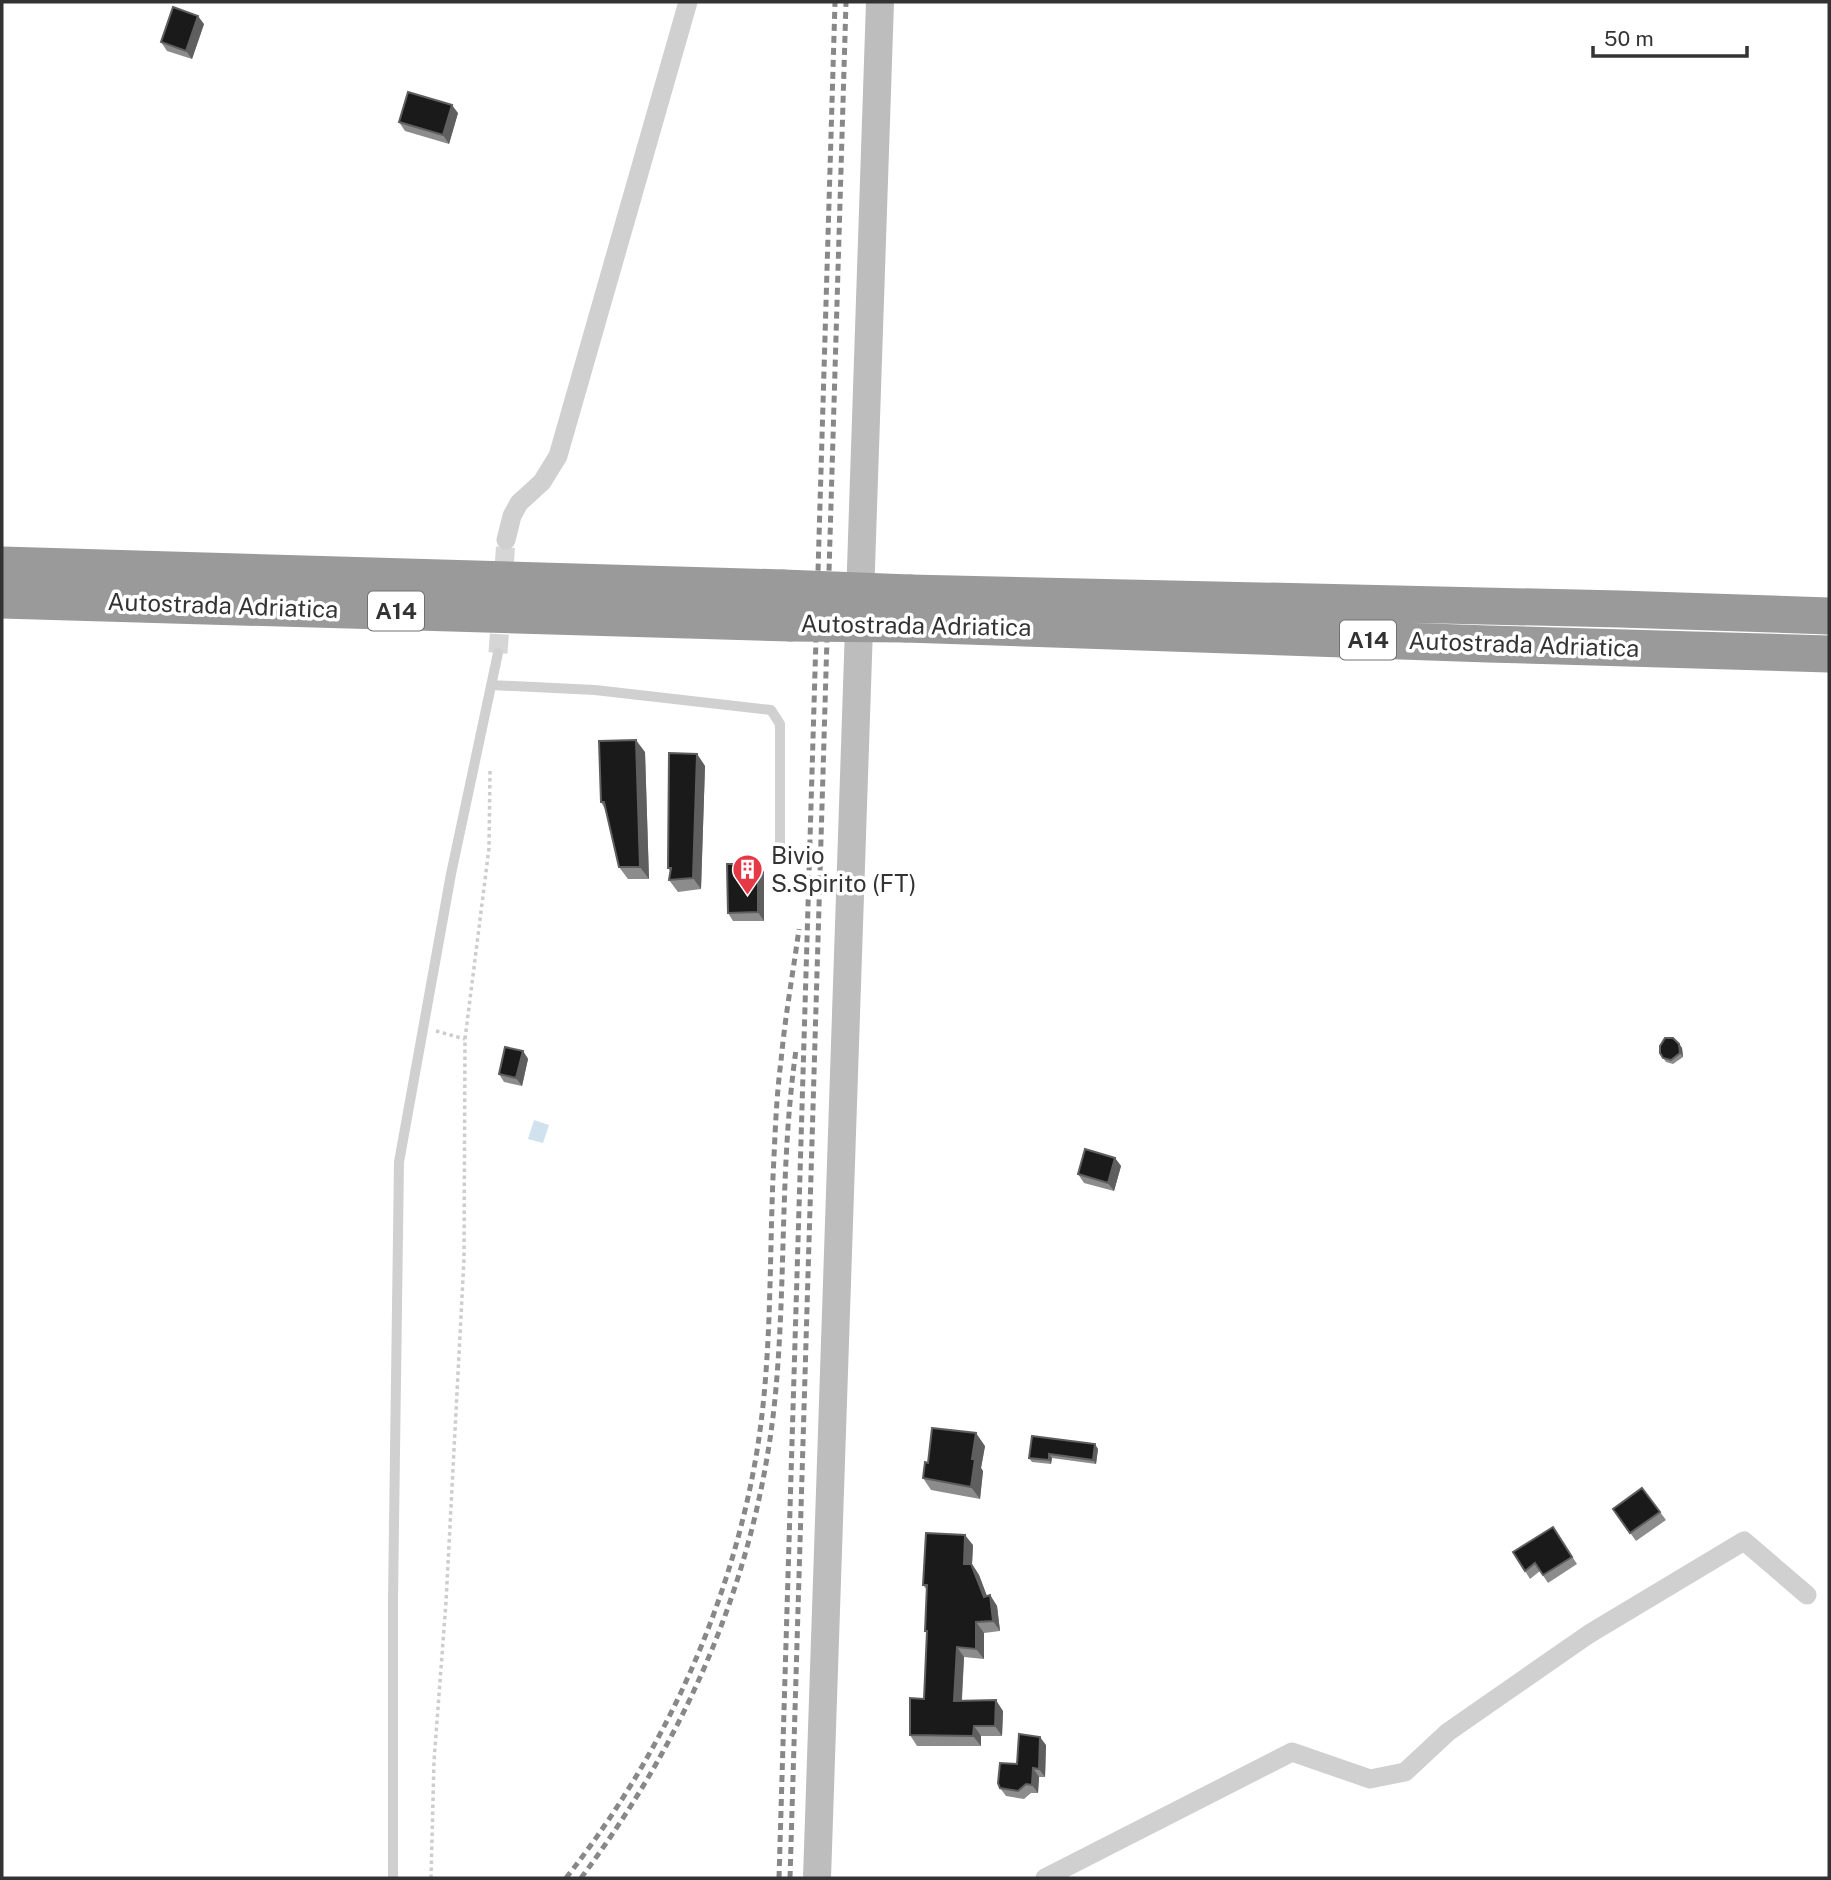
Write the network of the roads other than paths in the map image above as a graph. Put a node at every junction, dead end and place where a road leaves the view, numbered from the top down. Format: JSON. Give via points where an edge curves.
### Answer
{"nodes":[{"id":1,"x":688,"y":2,"type":"edge"},
{"id":2,"x":880,"y":2,"type":"edge"},
{"id":3,"x":506,"y":540,"type":"tunnel mouth"},
{"id":4,"x":2,"y":565,"type":"edge"},
{"id":5,"x":2,"y":600,"type":"edge"},
{"id":6,"x":786,"y":606,"type":"junction"},
{"id":7,"x":908,"y":609,"type":"junction"},
{"id":8,"x":1829,"y":616,"type":"edge"},
{"id":9,"x":498,"y":653,"type":"tunnel mouth"},
{"id":10,"x":1829,"y":654,"type":"edge"},
{"id":11,"x":491,"y":685,"type":"junction"},
{"id":12,"x":780,"y":844,"type":"dead end"},
{"id":13,"x":1807,"y":1595,"type":"dead end"},
{"id":14,"x":393,"y":1878,"type":"edge"},
{"id":15,"x":817,"y":1878,"type":"edge"},
{"id":16,"x":1045,"y":1878,"type":"edge"}],
"edges":[{"from":1,"to":3,"type":"street","via":[[558,456],[542,482],[519,503]]},
{"from":2,"to":15,"type":"main road"},
{"from":4,"to":6,"type":"highway","name":"Autostrada Adriatica","number":"A14"},
{"from":5,"to":6,"type":"highway","name":"Autostrada Adriatica","number":"A14"},
{"from":6,"to":7,"type":"highway","name":"Autostrada Adriatica","number":"A14","bridge":true},
{"from":7,"to":8,"type":"highway","name":"Autostrada Adriatica","number":"A14","via":[[1634,609]]},
{"from":7,"to":10,"type":"highway","name":"Autostrada Adriatica","number":"A14","via":[[1474,644]]},
{"from":9,"to":11,"type":"lane"},
{"from":11,"to":12,"type":"lane","via":[[771,710],[780,724]]},
{"from":11,"to":14,"type":"lane","via":[[399,1162]]},
{"from":13,"to":16,"type":"street","via":[[1744,1541],[1589,1634],[1448,1732],[1405,1772],[1370,1779],[1292,1752]]}]}
